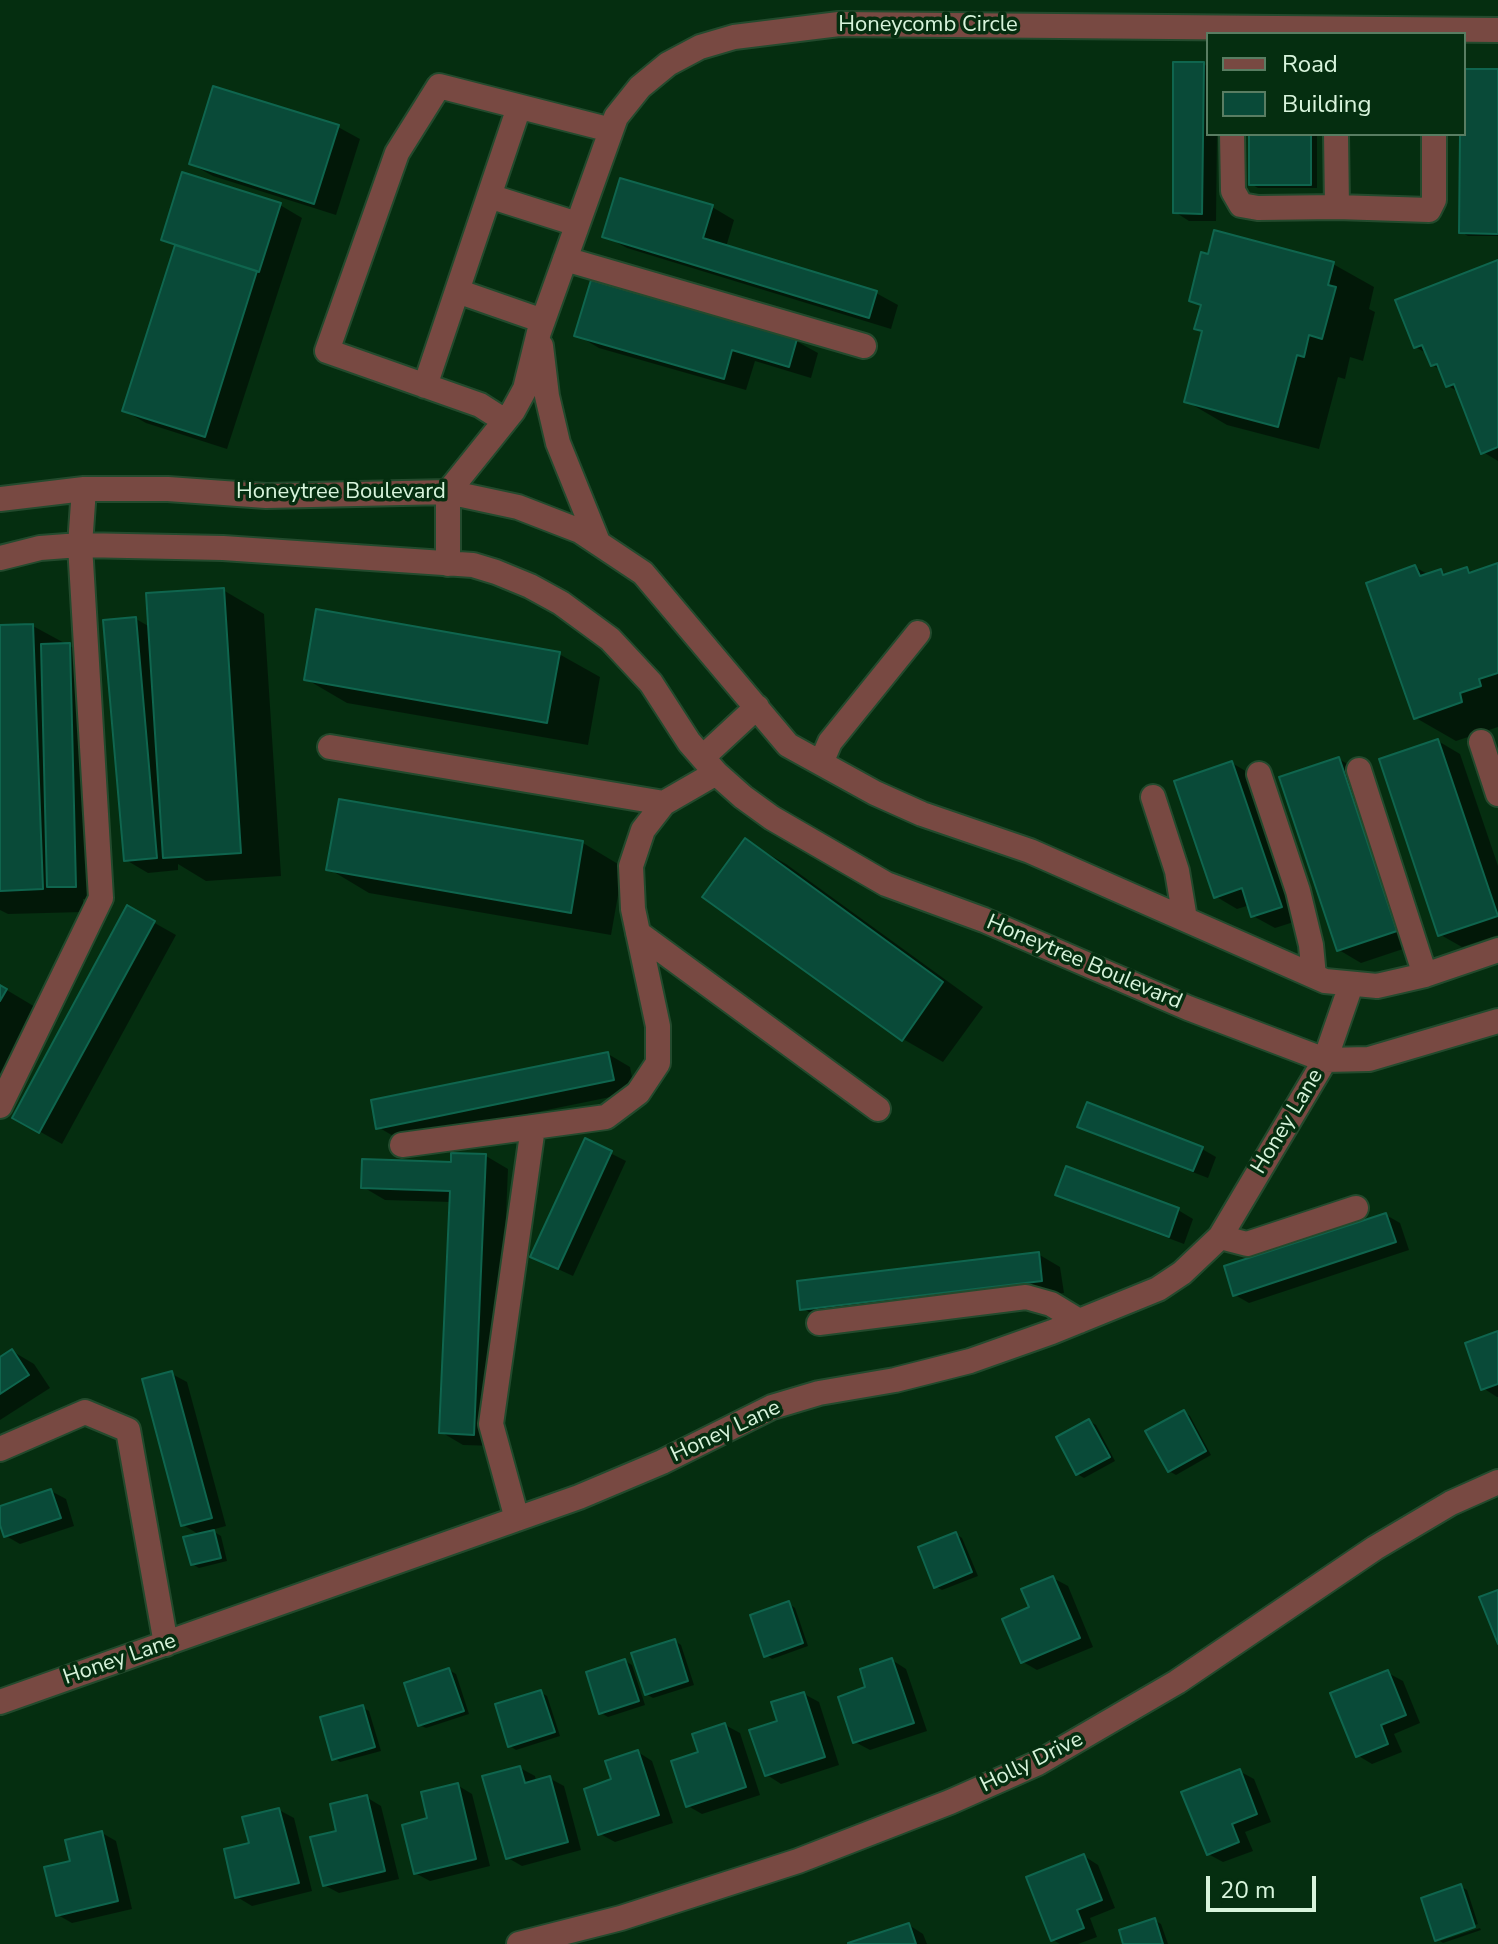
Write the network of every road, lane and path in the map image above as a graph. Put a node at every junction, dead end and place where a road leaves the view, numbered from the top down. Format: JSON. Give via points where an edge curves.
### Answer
{"nodes":[{"id":1,"x":1498,"y":30,"type":"edge"},
{"id":2,"x":1231,"y":31,"type":"edge"},
{"id":3,"x":1334,"y":31,"type":"edge"},
{"id":4,"x":1435,"y":32,"type":"edge"},
{"id":5,"x":519,"y":107,"type":"junction"},
{"id":6,"x":611,"y":130,"type":"junction"},
{"id":7,"x":1232,"y":136,"type":"edge"},
{"id":8,"x":1336,"y":136,"type":"edge"},
{"id":9,"x":1434,"y":136,"type":"edge"},
{"id":10,"x":489,"y":196,"type":"junction"},
{"id":11,"x":1337,"y":207,"type":"junction"},
{"id":12,"x":577,"y":224,"type":"junction"},
{"id":13,"x":565,"y":259,"type":"junction"},
{"id":14,"x":457,"y":291,"type":"junction"},
{"id":15,"x":541,"y":326,"type":"junction"},
{"id":16,"x":864,"y":346,"type":"dead end"},
{"id":17,"x":425,"y":386,"type":"junction"},
{"id":18,"x":505,"y":421,"type":"junction"},
{"id":19,"x":84,"y":489,"type":"junction"},
{"id":20,"x":448,"y":492,"type":"junction"},
{"id":21,"x":0,"y":499,"type":"edge"},
{"id":22,"x":598,"y":542,"type":"junction"},
{"id":23,"x":80,"y":545,"type":"junction"},
{"id":24,"x":0,"y":558,"type":"edge"},
{"id":25,"x":448,"y":564,"type":"junction"},
{"id":26,"x":918,"y":633,"type":"dead end"},
{"id":27,"x":757,"y":707,"type":"junction"},
{"id":28,"x":1481,"y":742,"type":"dead end"},
{"id":29,"x":330,"y":747,"type":"dead end"},
{"id":30,"x":821,"y":763,"type":"junction"},
{"id":31,"x":710,"y":765,"type":"junction"},
{"id":32,"x":1359,"y":770,"type":"dead end"},
{"id":33,"x":1259,"y":774,"type":"dead end"},
{"id":34,"x":1498,"y":794,"type":"edge"},
{"id":35,"x":1153,"y":797,"type":"dead end"},
{"id":36,"x":664,"y":803,"type":"junction"},
{"id":37,"x":1185,"y":919,"type":"junction"},
{"id":38,"x":638,"y":933,"type":"junction"},
{"id":39,"x":1498,"y":950,"type":"edge"},
{"id":40,"x":1425,"y":975,"type":"junction"},
{"id":41,"x":1314,"y":976,"type":"junction"},
{"id":42,"x":1351,"y":985,"type":"junction"},
{"id":43,"x":1498,"y":1021,"type":"edge"},
{"id":44,"x":1325,"y":1060,"type":"junction"},
{"id":45,"x":0,"y":1106,"type":"edge"},
{"id":46,"x":878,"y":1109,"type":"dead end"},
{"id":47,"x":533,"y":1127,"type":"junction"},
{"id":48,"x":402,"y":1145,"type":"dead end"},
{"id":49,"x":1356,"y":1208,"type":"dead end"},
{"id":50,"x":1220,"y":1237,"type":"junction"},
{"id":51,"x":1079,"y":1321,"type":"junction"},
{"id":52,"x":819,"y":1323,"type":"dead end"},
{"id":53,"x":0,"y":1449,"type":"edge"},
{"id":54,"x":1498,"y":1482,"type":"edge"},
{"id":55,"x":517,"y":1519,"type":"junction"},
{"id":56,"x":166,"y":1644,"type":"junction"},
{"id":57,"x":0,"y":1702,"type":"edge"},
{"id":58,"x":519,"y":1944,"type":"edge"}],
"edges":[{"from":1,"to":4,"type":"street","name":"Honeycomb Circle"},
{"from":2,"to":3,"type":"street","name":"Honeycomb Circle"},
{"from":2,"to":6,"type":"street","name":"Honeycomb Circle","via":[[839,24],[734,37],[668,64],[640,87]]},
{"from":3,"to":4,"type":"street","name":"Honeycomb Circle"},
{"from":5,"to":6,"type":"street"},
{"from":5,"to":10,"type":"street"},
{"from":5,"to":17,"type":"street","via":[[439,86],[397,153],[327,351]]},
{"from":6,"to":12,"type":"street","name":"Honeycomb Circle"},
{"from":7,"to":11,"type":"street","via":[[1233,191],[1241,205]]},
{"from":8,"to":11,"type":"street"},
{"from":9,"to":11,"type":"street","via":[[1434,200],[1429,210]]},
{"from":10,"to":12,"type":"street"},
{"from":10,"to":14,"type":"street"},
{"from":12,"to":13,"type":"street","name":"Honeycomb Circle"},
{"from":13,"to":15,"type":"street","name":"Honeycomb Circle"},
{"from":13,"to":16,"type":"street"},
{"from":14,"to":15,"type":"street"},
{"from":14,"to":17,"type":"street"},
{"from":15,"to":18,"type":"street","name":"Honeycomb Circle","via":[[525,389]]},
{"from":15,"to":22,"type":"street","name":"Honeycomb Circle","via":[[547,396],[558,443]]},
{"from":17,"to":18,"type":"street","via":[[480,405]]},
{"from":18,"to":20,"type":"street","name":"Honeycomb Circle"},
{"from":19,"to":20,"type":"street","name":"Honeytree Boulevard","via":[[266,496]]},
{"from":19,"to":21,"type":"street","name":"Honeytree Boulevard"},
{"from":19,"to":23,"type":"street"},
{"from":20,"to":22,"type":"street","name":"Honeytree Boulevard","via":[[518,507]]},
{"from":20,"to":25,"type":"street"},
{"from":22,"to":27,"type":"street","name":"Honeytree Boulevard","via":[[643,573]]},
{"from":23,"to":24,"type":"street","name":"Honeytree Boulevard"},
{"from":23,"to":25,"type":"street","name":"Honeytree Boulevard","via":[[223,548]]},
{"from":23,"to":45,"type":"street","via":[[101,898]]},
{"from":25,"to":31,"type":"street","name":"Honeytree Boulevard","via":[[473,565],[530,586],[610,639],[651,683]]},
{"from":26,"to":30,"type":"street","via":[[830,742]]},
{"from":27,"to":30,"type":"street","name":"Honeytree Boulevard","via":[[788,745]]},
{"from":27,"to":31,"type":"street"},
{"from":28,"to":34,"type":"street"},
{"from":29,"to":36,"type":"street"},
{"from":30,"to":37,"type":"street","name":"Honeytree Boulevard","via":[[922,814],[1030,851]]},
{"from":31,"to":36,"type":"street"},
{"from":31,"to":44,"type":"street","name":"Honeytree Boulevard","via":[[772,818],[886,884]]},
{"from":32,"to":40,"type":"street"},
{"from":33,"to":41,"type":"street","via":[[1298,891]]},
{"from":35,"to":37,"type":"street","via":[[1177,871]]},
{"from":36,"to":38,"type":"street","via":[[643,830],[631,866]]},
{"from":37,"to":41,"type":"street","name":"Honeytree Boulevard"},
{"from":38,"to":46,"type":"street"},
{"from":38,"to":47,"type":"street","via":[[658,1026],[658,1063],[638,1093],[606,1117]]},
{"from":39,"to":40,"type":"street","name":"Honeytree Boulevard"},
{"from":40,"to":42,"type":"street","name":"Honeytree Boulevard","via":[[1377,986]]},
{"from":41,"to":42,"type":"street","name":"Honeytree Boulevard"},
{"from":42,"to":44,"type":"street","name":"Honey Lane"},
{"from":43,"to":44,"type":"street","name":"Honeytree Boulevard","via":[[1369,1059]]},
{"from":44,"to":50,"type":"street","name":"Honey Lane"},
{"from":47,"to":48,"type":"street"},
{"from":47,"to":55,"type":"street","via":[[491,1424]]},
{"from":49,"to":50,"type":"street","via":[[1247,1244]]},
{"from":50,"to":51,"type":"street","name":"Honey Lane","via":[[1158,1289]]},
{"from":51,"to":52,"type":"street","via":[[1026,1297]]},
{"from":51,"to":55,"type":"street","name":"Honey Lane","via":[[970,1361],[772,1407],[662,1462]]},
{"from":53,"to":56,"type":"street","via":[[85,1412],[128,1430]]},
{"from":54,"to":58,"type":"street","name":"Holly Drive","via":[[1375,1548],[1177,1682],[1038,1763],[798,1861],[621,1918]]},
{"from":55,"to":56,"type":"street","name":"Honey Lane"},
{"from":56,"to":57,"type":"street","name":"Honey Lane"}]}
